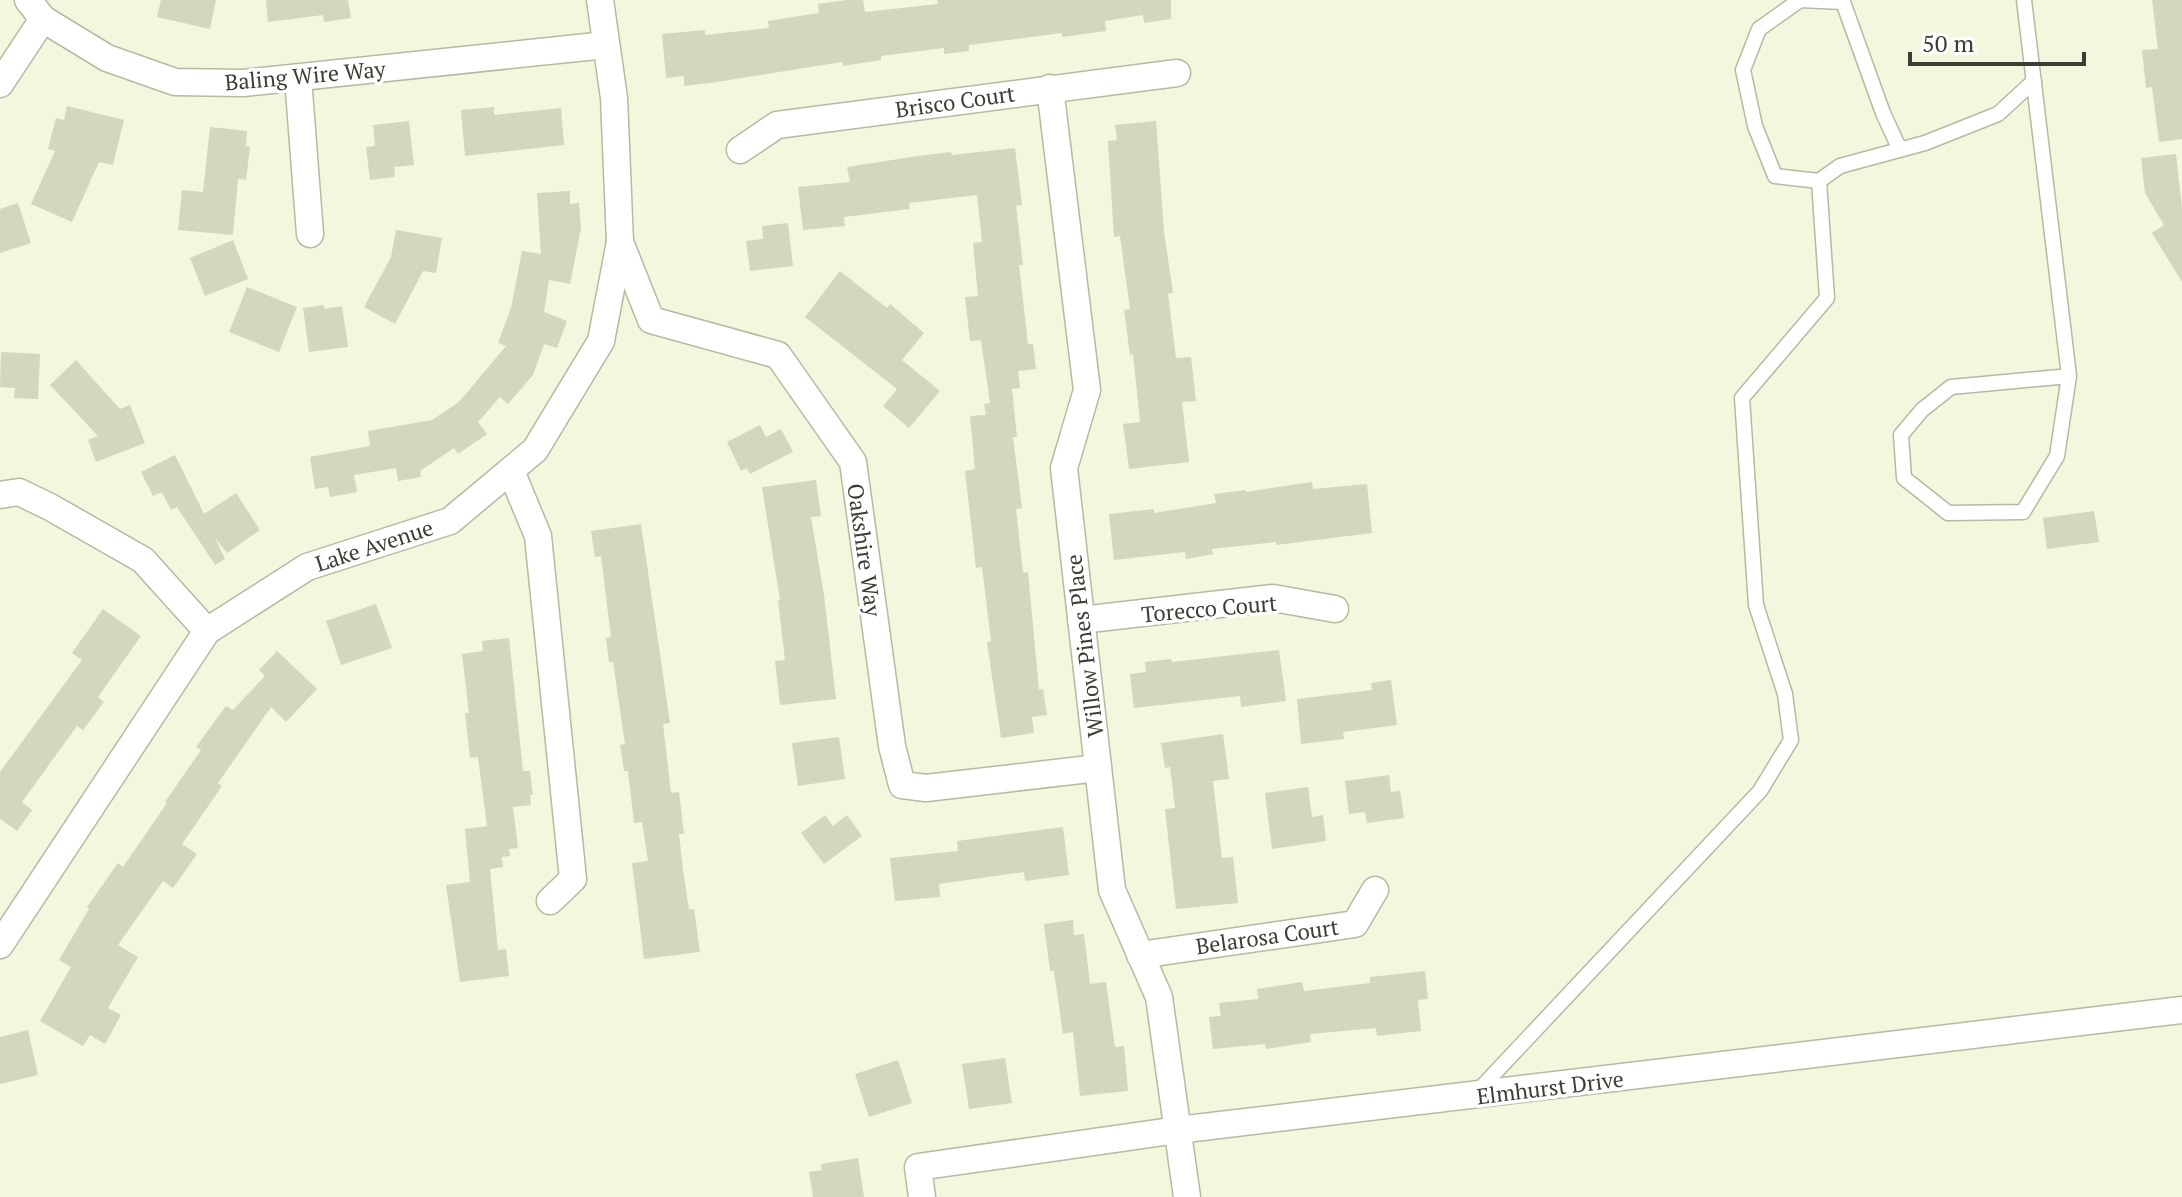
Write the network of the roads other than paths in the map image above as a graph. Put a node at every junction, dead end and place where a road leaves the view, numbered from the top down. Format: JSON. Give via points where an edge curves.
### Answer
{"nodes":[{"id":1,"x":600,"y":0,"type":"edge"},
{"id":2,"x":2024,"y":0,"type":"edge"},
{"id":3,"x":36,"y":9,"type":"edge"},
{"id":4,"x":606,"y":45,"type":"junction"},
{"id":5,"x":1177,"y":73,"type":"dead end"},
{"id":6,"x":298,"y":78,"type":"junction"},
{"id":7,"x":2034,"y":81,"type":"junction"},
{"id":8,"x":0,"y":84,"type":"edge"},
{"id":9,"x":1050,"y":88,"type":"junction"},
{"id":10,"x":740,"y":150,"type":"dead end"},
{"id":11,"x":1900,"y":150,"type":"junction"},
{"id":12,"x":1819,"y":181,"type":"junction"},
{"id":13,"x":310,"y":234,"type":"dead end"},
{"id":14,"x":620,"y":242,"type":"junction"},
{"id":15,"x":2069,"y":376,"type":"junction"},
{"id":16,"x":511,"y":471,"type":"junction"},
{"id":17,"x":0,"y":495,"type":"edge"},
{"id":18,"x":1335,"y":609,"type":"dead end"},
{"id":19,"x":1081,"y":620,"type":"junction"},
{"id":20,"x":207,"y":631,"type":"junction"},
{"id":21,"x":1098,"y":768,"type":"junction"},
{"id":22,"x":1375,"y":890,"type":"dead end"},
{"id":23,"x":550,"y":901,"type":"dead end"},
{"id":24,"x":0,"y":945,"type":"edge"},
{"id":25,"x":1140,"y":955,"type":"junction"},
{"id":26,"x":2182,"y":1010,"type":"edge"},
{"id":27,"x":1473,"y":1096,"type":"junction"},
{"id":28,"x":1178,"y":1130,"type":"junction"},
{"id":29,"x":922,"y":1197,"type":"edge"},
{"id":30,"x":1187,"y":1197,"type":"edge"}],
"edges":[{"from":1,"to":4,"type":"street","name":"Lake Avenue"},
{"from":2,"to":7,"type":"lane"},
{"from":3,"to":6,"type":"street","name":"Baling Wire Way","via":[[107,58],[175,82]]},
{"from":3,"to":8,"type":"street"},
{"from":4,"to":6,"type":"street","name":"Baling Wire Way"},
{"from":4,"to":14,"type":"street","name":"Lake Avenue","via":[[614,98]]},
{"from":5,"to":9,"type":"street","name":"Brisco Court"},
{"from":6,"to":13,"type":"street"},
{"from":7,"to":11,"type":"lane","via":[[1998,114]]},
{"from":7,"to":15,"type":"lane"},
{"from":9,"to":10,"type":"street","name":"Brisco Court","via":[[777,125]]},
{"from":9,"to":19,"type":"street","name":"Willow Pines Place","via":[[1087,390],[1064,468]]},
{"from":11,"to":12,"type":"lane","via":[[1840,166]]},
{"from":11,"to":12,"type":"lane","via":[[1843,2],[1800,0],[1759,29],[1743,70],[1755,126],[1775,176]]},
{"from":12,"to":27,"type":"lane","via":[[1827,298],[1742,398],[1756,605],[1785,694],[1791,740],[1760,791]]},
{"from":14,"to":16,"type":"street","name":"Lake Avenue","via":[[601,341],[535,450]]},
{"from":14,"to":21,"type":"street","name":"Oakshire Way","via":[[651,320],[778,355],[853,462],[892,746],[902,785],[926,788]]},
{"from":15,"to":15,"type":"lane","via":[[2057,456],[2023,512],[1948,513],[1904,478],[1901,435],[1951,387]]},
{"from":16,"to":20,"type":"street","name":"Lake Avenue","via":[[450,521],[307,567]]},
{"from":16,"to":23,"type":"street","via":[[538,536],[573,879]]},
{"from":17,"to":20,"type":"street","via":[[19,492],[143,560]]},
{"from":18,"to":19,"type":"street","name":"Torecco Court","via":[[1273,598]]},
{"from":19,"to":21,"type":"street","name":"Willow Pines Place"},
{"from":20,"to":24,"type":"street","name":"Lake Avenue"},
{"from":21,"to":25,"type":"street","name":"Willow Pines Place","via":[[1112,890]]},
{"from":22,"to":25,"type":"street","name":"Belarosa Court","via":[[1355,924]]},
{"from":25,"to":28,"type":"street","name":"Willow Pines Place","via":[[1159,997]]},
{"from":26,"to":27,"type":"street","name":"Elmhurst Drive"},
{"from":27,"to":28,"type":"street","name":"Elmhurst Drive"},
{"from":28,"to":29,"type":"street","name":"Elmhurst Drive","via":[[918,1167]]},
{"from":28,"to":30,"type":"street","name":"Willow Pines Place"}]}
